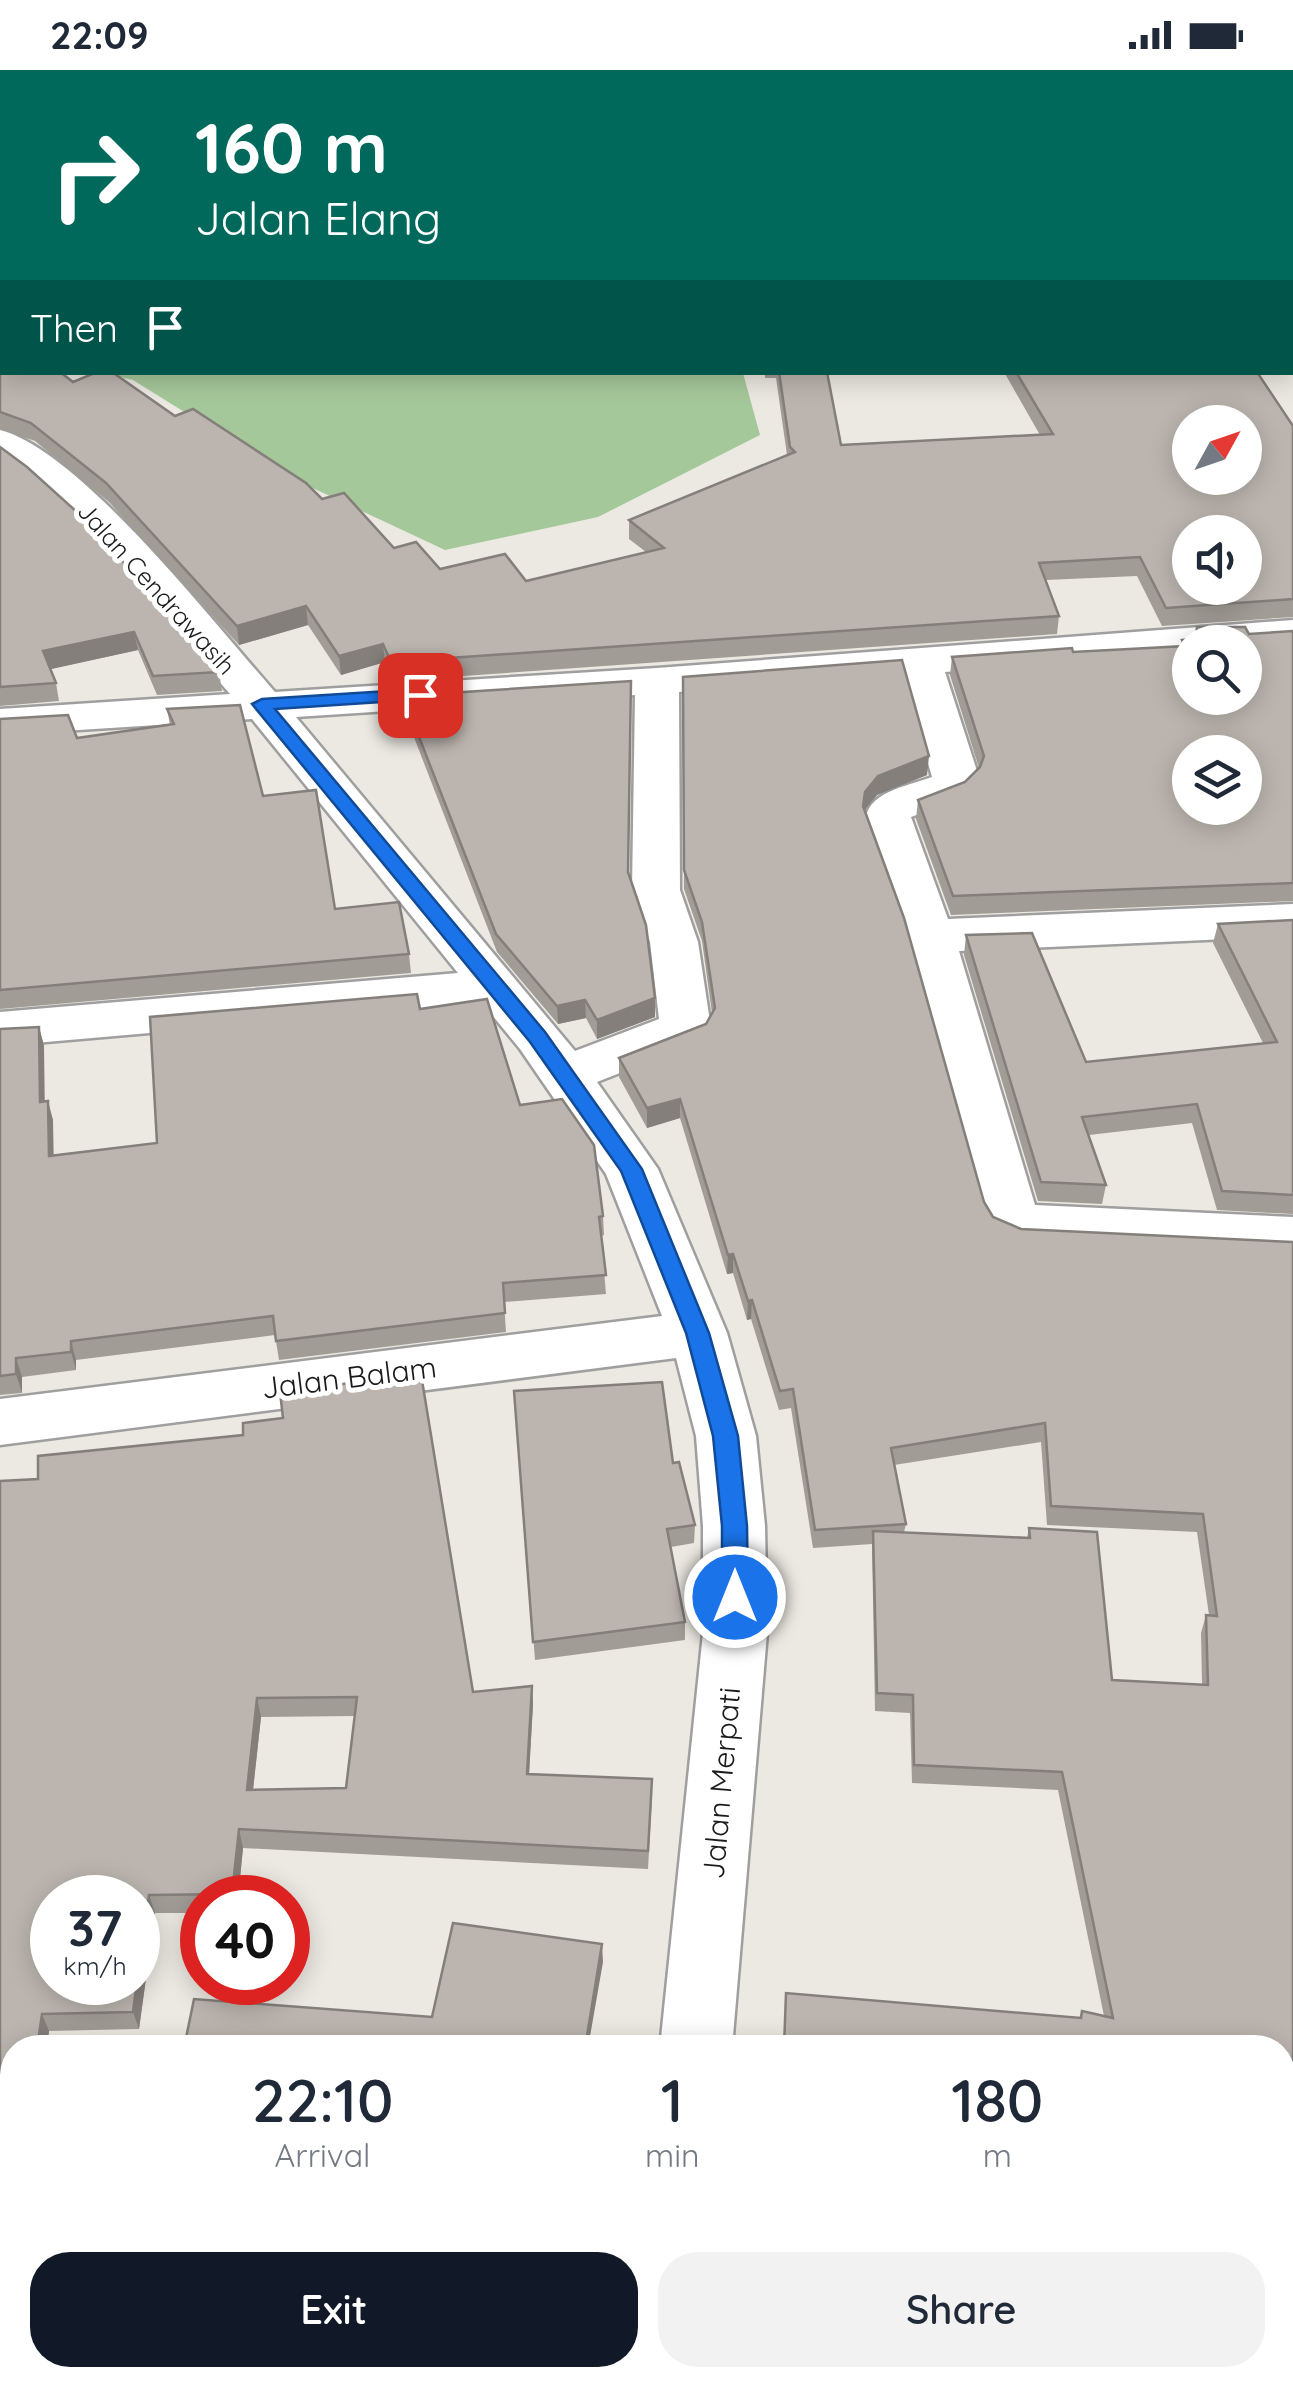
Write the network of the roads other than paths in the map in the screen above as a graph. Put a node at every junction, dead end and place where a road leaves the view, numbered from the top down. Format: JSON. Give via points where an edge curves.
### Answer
{"nodes":[{"id":1,"x":0,"y":440,"type":"edge"},
{"id":2,"x":1293,"y":633,"type":"edge"},
{"id":3,"x":920,"y":660,"type":"junction"},
{"id":4,"x":657,"y":680,"type":"junction"},
{"id":5,"x":262,"y":704,"type":"junction"},
{"id":6,"x":0,"y":722,"type":"edge"},
{"id":7,"x":1293,"y":920,"type":"edge"},
{"id":8,"x":930,"y":936,"type":"junction"},
{"id":9,"x":495,"y":986,"type":"junction"},
{"id":10,"x":0,"y":1029,"type":"edge"},
{"id":11,"x":566,"y":1074,"type":"junction"},
{"id":12,"x":1293,"y":1237,"type":"edge"},
{"id":13,"x":698,"y":1333,"type":"junction"},
{"id":14,"x":0,"y":1422,"type":"edge"},
{"id":15,"x":697,"y":2035,"type":"edge"}],
"edges":[{"from":1,"to":5,"type":"street","name":"Jalan Cendrawasih","via":[[95,514]]},
{"from":2,"to":3,"type":"street"},
{"from":3,"to":4,"type":"street"},
{"from":3,"to":8,"type":"street","via":[[953,785],[888,810],[888,824]]},
{"from":4,"to":5,"type":"street"},
{"from":4,"to":11,"type":"street","via":[[656,890],[674,942],[686,1028]]},
{"from":5,"to":6,"type":"street"},
{"from":5,"to":9,"type":"street","name":"Jalan Merpati"},
{"from":7,"to":8,"type":"street"},
{"from":8,"to":12,"type":"street","via":[[1012,1220]]},
{"from":9,"to":10,"type":"street"},
{"from":9,"to":11,"type":"street","name":"Jalan Merpati"},
{"from":11,"to":13,"type":"street","name":"Jalan Merpati","via":[[631,1169]]},
{"from":13,"to":14,"type":"street","name":"Jalan Balam"},
{"from":13,"to":15,"type":"street","name":"Jalan Merpati","via":[[726,1436],[735,1633]]}]}
